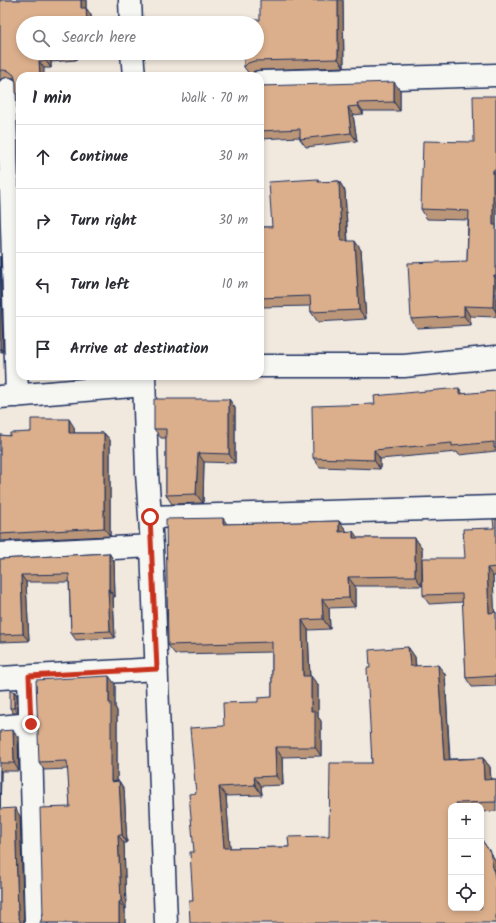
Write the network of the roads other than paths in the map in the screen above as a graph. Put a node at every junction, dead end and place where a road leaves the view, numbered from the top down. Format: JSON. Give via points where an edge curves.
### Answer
{"nodes":[{"id":1,"x":130,"y":0,"type":"edge"},
{"id":2,"x":131,"y":16,"type":"edge"},
{"id":3,"x":133,"y":60,"type":"edge"},
{"id":4,"x":134,"y":72,"type":"edge"},
{"id":5,"x":496,"y":75,"type":"edge"},
{"id":6,"x":264,"y":82,"type":"edge"},
{"id":7,"x":9,"y":89,"type":"edge"},
{"id":8,"x":496,"y":357,"type":"edge"},
{"id":9,"x":264,"y":366,"type":"edge"},
{"id":10,"x":144,"y":381,"type":"edge"},
{"id":11,"x":9,"y":397,"type":"edge"},
{"id":12,"x":496,"y":507,"type":"edge"},
{"id":13,"x":150,"y":517,"type":"junction"},
{"id":14,"x":152,"y":546,"type":"junction"},
{"id":15,"x":0,"y":554,"type":"edge"},
{"id":16,"x":157,"y":669,"type":"junction"},
{"id":17,"x":29,"y":676,"type":"junction"},
{"id":18,"x":0,"y":678,"type":"edge"},
{"id":19,"x":31,"y":724,"type":"junction"},
{"id":20,"x":0,"y":727,"type":"edge"},
{"id":21,"x":36,"y":923,"type":"edge"},
{"id":22,"x":166,"y":923,"type":"edge"}],
"edges":[{"from":1,"to":2,"type":"street"},
{"from":3,"to":4,"type":"street"},
{"from":5,"to":6,"type":"street"},
{"from":7,"to":11,"type":"street"},
{"from":8,"to":9,"type":"street","via":[[404,366]]},
{"from":10,"to":11,"type":"street"},
{"from":10,"to":13,"type":"street"},
{"from":12,"to":13,"type":"street"},
{"from":13,"to":14,"type":"street"},
{"from":14,"to":15,"type":"street"},
{"from":14,"to":16,"type":"street"},
{"from":16,"to":17,"type":"street"},
{"from":16,"to":22,"type":"street"},
{"from":17,"to":18,"type":"street"},
{"from":17,"to":19,"type":"street"},
{"from":19,"to":20,"type":"street"},
{"from":19,"to":21,"type":"street"}]}
